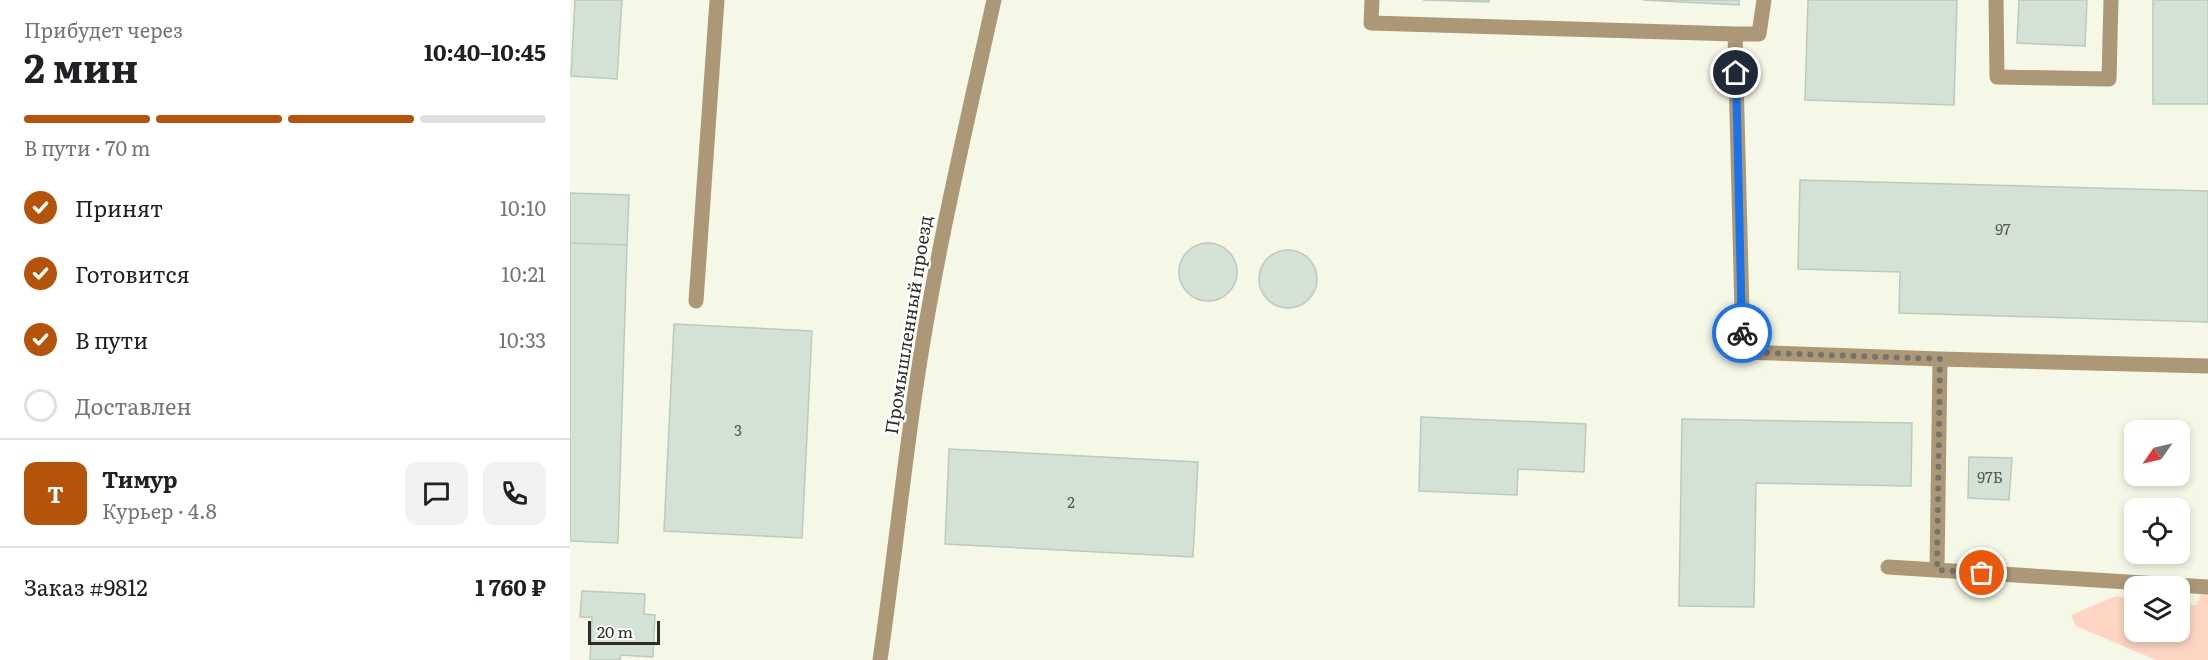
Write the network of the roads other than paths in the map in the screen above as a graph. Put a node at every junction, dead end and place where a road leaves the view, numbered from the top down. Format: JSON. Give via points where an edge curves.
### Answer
{"nodes":[{"id":1,"x":717,"y":0,"type":"edge"},
{"id":2,"x":994,"y":0,"type":"edge"},
{"id":3,"x":1372,"y":0,"type":"edge"},
{"id":4,"x":1764,"y":0,"type":"edge"},
{"id":5,"x":1996,"y":0,"type":"edge"},
{"id":6,"x":2111,"y":0,"type":"edge"},
{"id":7,"x":1736,"y":34,"type":"junction"},
{"id":8,"x":696,"y":301,"type":"dead end"},
{"id":9,"x":1940,"y":359,"type":"junction"},
{"id":10,"x":2208,"y":366,"type":"edge"},
{"id":11,"x":1888,"y":567,"type":"dead end"},
{"id":12,"x":1937,"y":570,"type":"junction"},
{"id":13,"x":2208,"y":587,"type":"edge"},
{"id":14,"x":880,"y":660,"type":"edge"}],
"edges":[{"from":1,"to":8,"type":"street"},
{"from":2,"to":14,"type":"street","name":"Промышленный проезд","via":[[943,233],[919,370]]},
{"from":3,"to":7,"type":"street","via":[[1371,23]]},
{"from":4,"to":7,"type":"street","via":[[1759,33]]},
{"from":5,"to":6,"type":"street","via":[[1997,77],[2109,79]]},
{"from":7,"to":9,"type":"street","via":[[1743,352]]},
{"from":9,"to":10,"type":"street"},
{"from":9,"to":12,"type":"street"},
{"from":11,"to":12,"type":"street"},
{"from":12,"to":13,"type":"street"}]}
